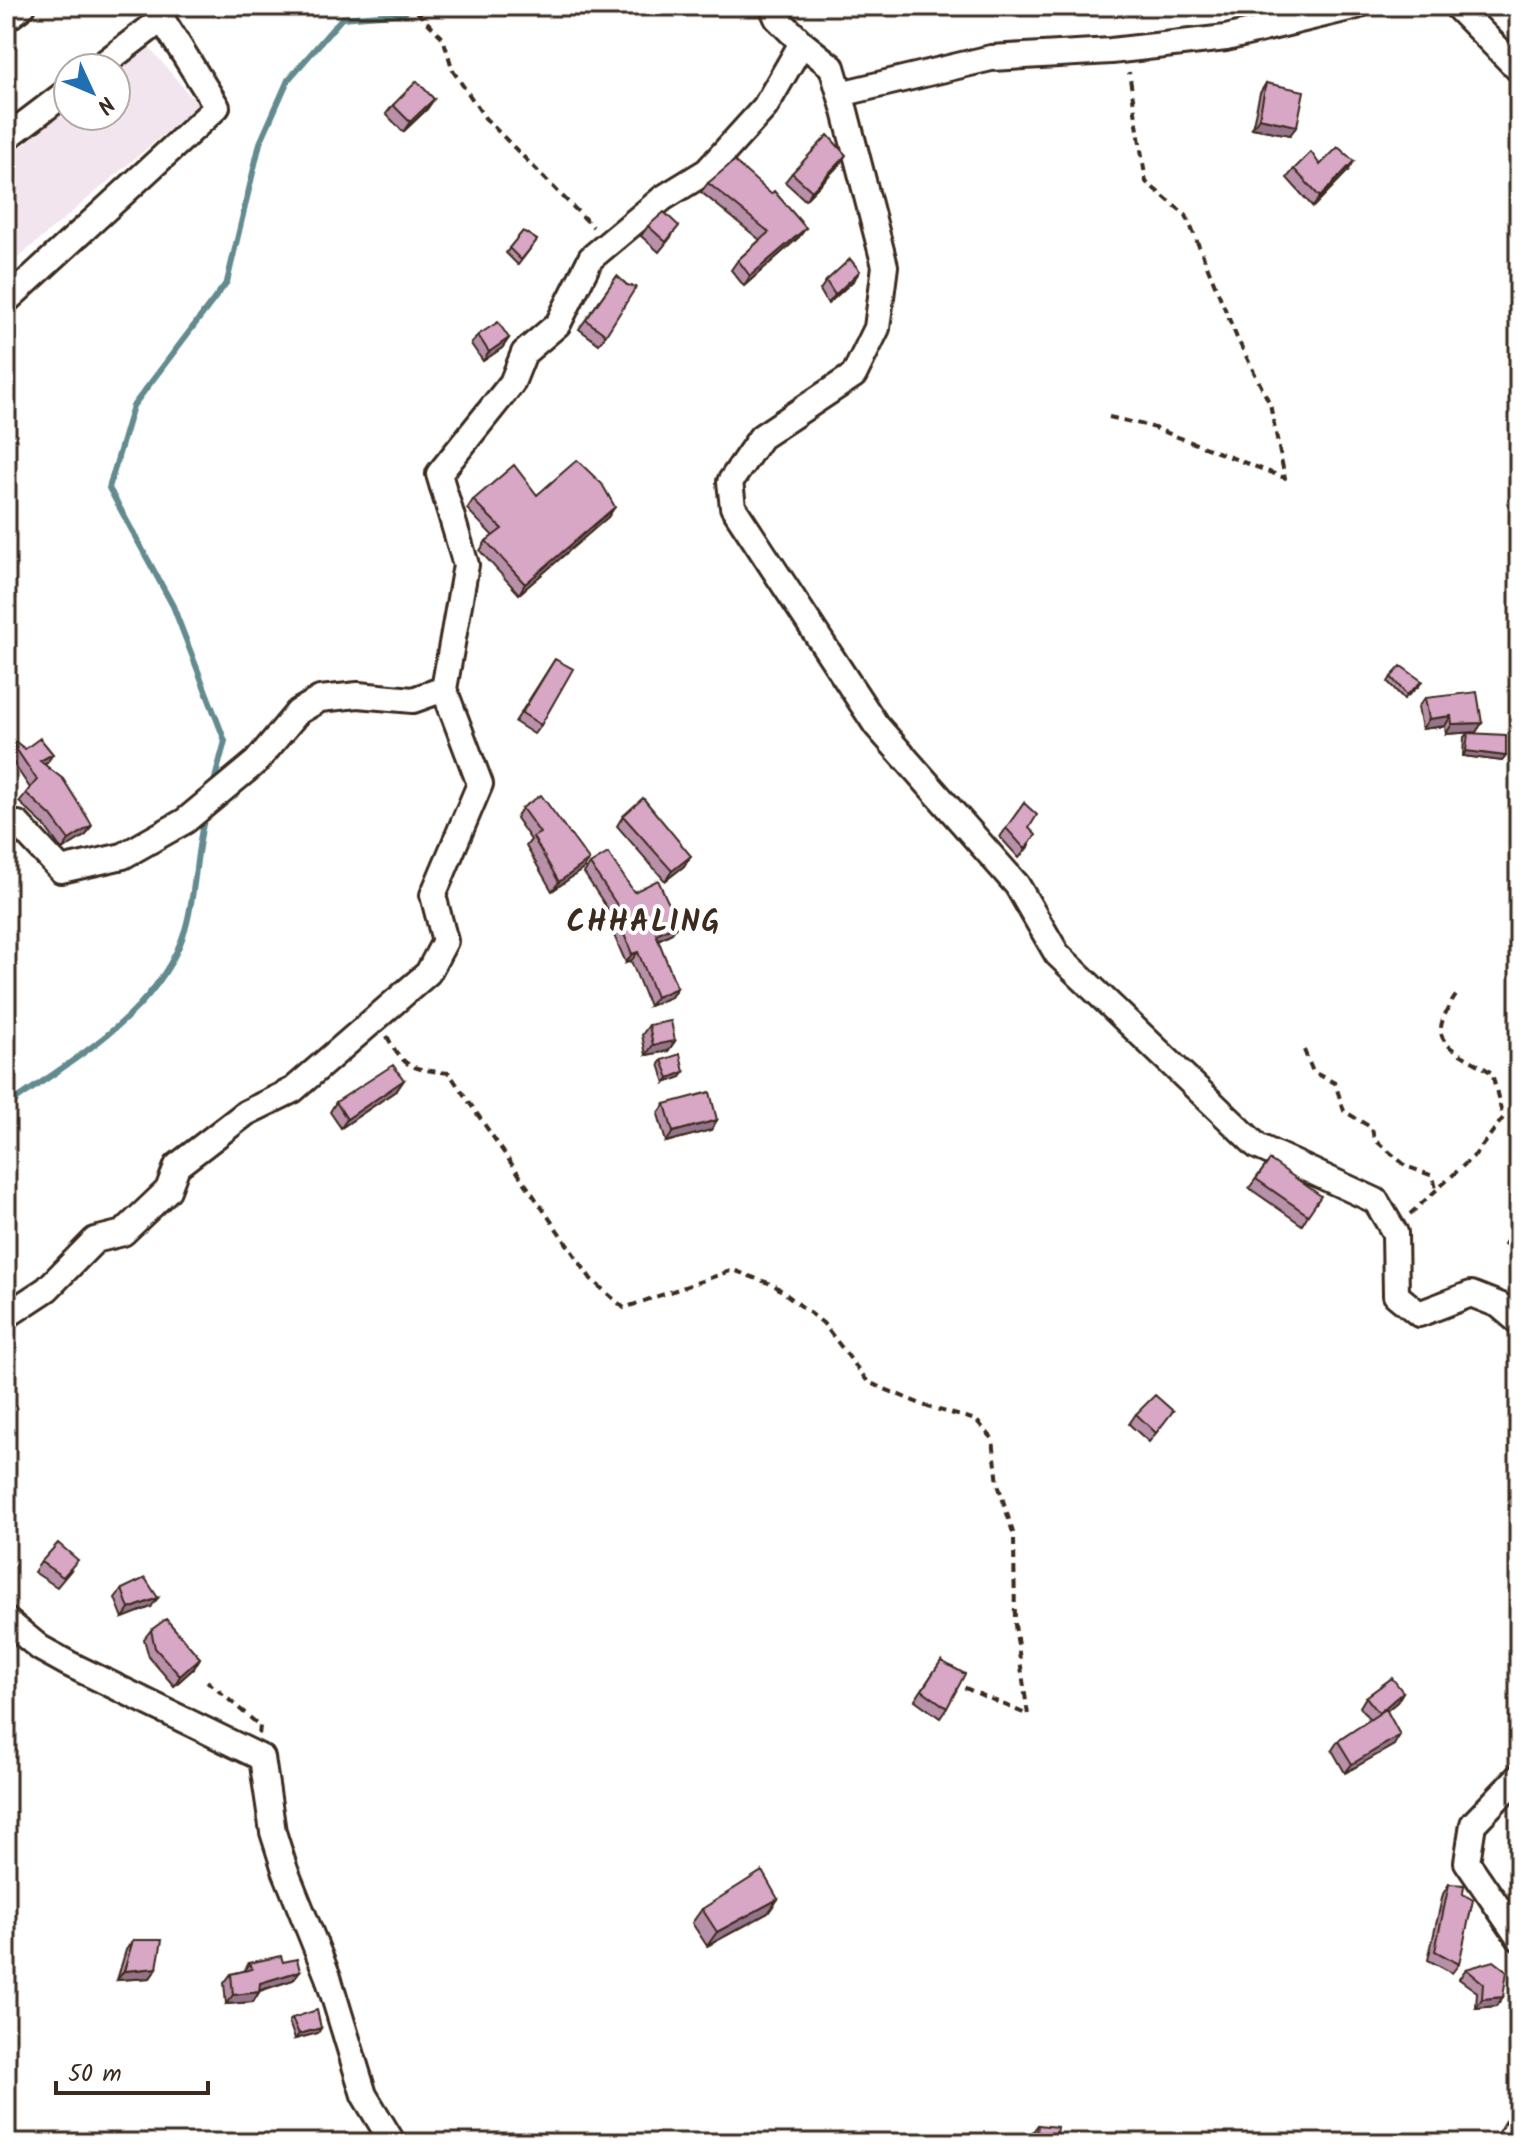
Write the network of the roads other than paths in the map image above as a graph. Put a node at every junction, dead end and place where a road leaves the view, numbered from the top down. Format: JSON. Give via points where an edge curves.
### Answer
{"nodes":[{"id":1,"x":23,"y":6,"type":"edge"},
{"id":2,"x":772,"y":6,"type":"edge"},
{"id":3,"x":1357,"y":6,"type":"edge"},
{"id":4,"x":1456,"y":6,"type":"edge"},
{"id":5,"x":162,"y":13,"type":"edge"},
{"id":6,"x":6,"y":19,"type":"edge"},
{"id":7,"x":802,"y":43,"type":"junction"},
{"id":8,"x":117,"y":52,"type":"edge"},
{"id":9,"x":1519,"y":70,"type":"edge"},
{"id":10,"x":840,"y":94,"type":"junction"},
{"id":11,"x":52,"y":103,"type":"edge"},
{"id":12,"x":6,"y":138,"type":"edge"},
{"id":13,"x":6,"y":301,"type":"edge"},
{"id":14,"x":444,"y":689,"type":"junction"},
{"id":15,"x":6,"y":824,"type":"edge"},
{"id":16,"x":6,"y":1316,"type":"edge"},
{"id":17,"x":1519,"y":1322,"type":"edge"},
{"id":18,"x":6,"y":1620,"type":"edge"},
{"id":19,"x":1519,"y":1776,"type":"edge"},
{"id":20,"x":1519,"y":1938,"type":"edge"},
{"id":21,"x":1519,"y":2124,"type":"edge"},
{"id":22,"x":393,"y":2143,"type":"edge"},
{"id":23,"x":1508,"y":2143,"type":"edge"}],
"edges":[{"from":1,"to":6,"type":"street"},
{"from":2,"to":7,"type":"street"},
{"from":3,"to":10,"type":"street","via":[[1226,38],[991,58]]},
{"from":4,"to":9,"type":"street"},
{"from":5,"to":8,"type":"street"},
{"from":5,"to":13,"type":"street","via":[[217,107]]},
{"from":7,"to":10,"type":"street","via":[[832,67]]},
{"from":7,"to":14,"type":"street","via":[[765,107],[707,171],[663,198],[591,258],[558,324],[524,353],[512,383],[439,474],[466,565]]},
{"from":10,"to":17,"type":"street","via":[[885,266],[877,328],[854,375],[761,437],[730,482],[733,507],[876,725],[1017,885],[1057,954],[1257,1146],[1376,1201],[1395,1233],[1396,1295],[1419,1314],[1471,1294],[1499,1305]]},
{"from":11,"to":12,"type":"street"},
{"from":14,"to":15,"type":"street","via":[[413,700],[358,695],[320,699],[298,712],[223,792],[123,856],[61,870],[18,824]]},
{"from":14,"to":16,"type":"street","via":[[480,784],[433,895],[445,941],[428,973],[293,1090],[246,1113],[177,1166],[168,1190],[123,1233],[95,1240],[47,1289]]},
{"from":18,"to":22,"type":"street","via":[[69,1664],[262,1758],[273,1832],[285,1870],[328,1977],[364,2095]]},
{"from":19,"to":20,"type":"street","via":[[1473,1824],[1467,1862]]},
{"from":21,"to":23,"type":"street"}]}
